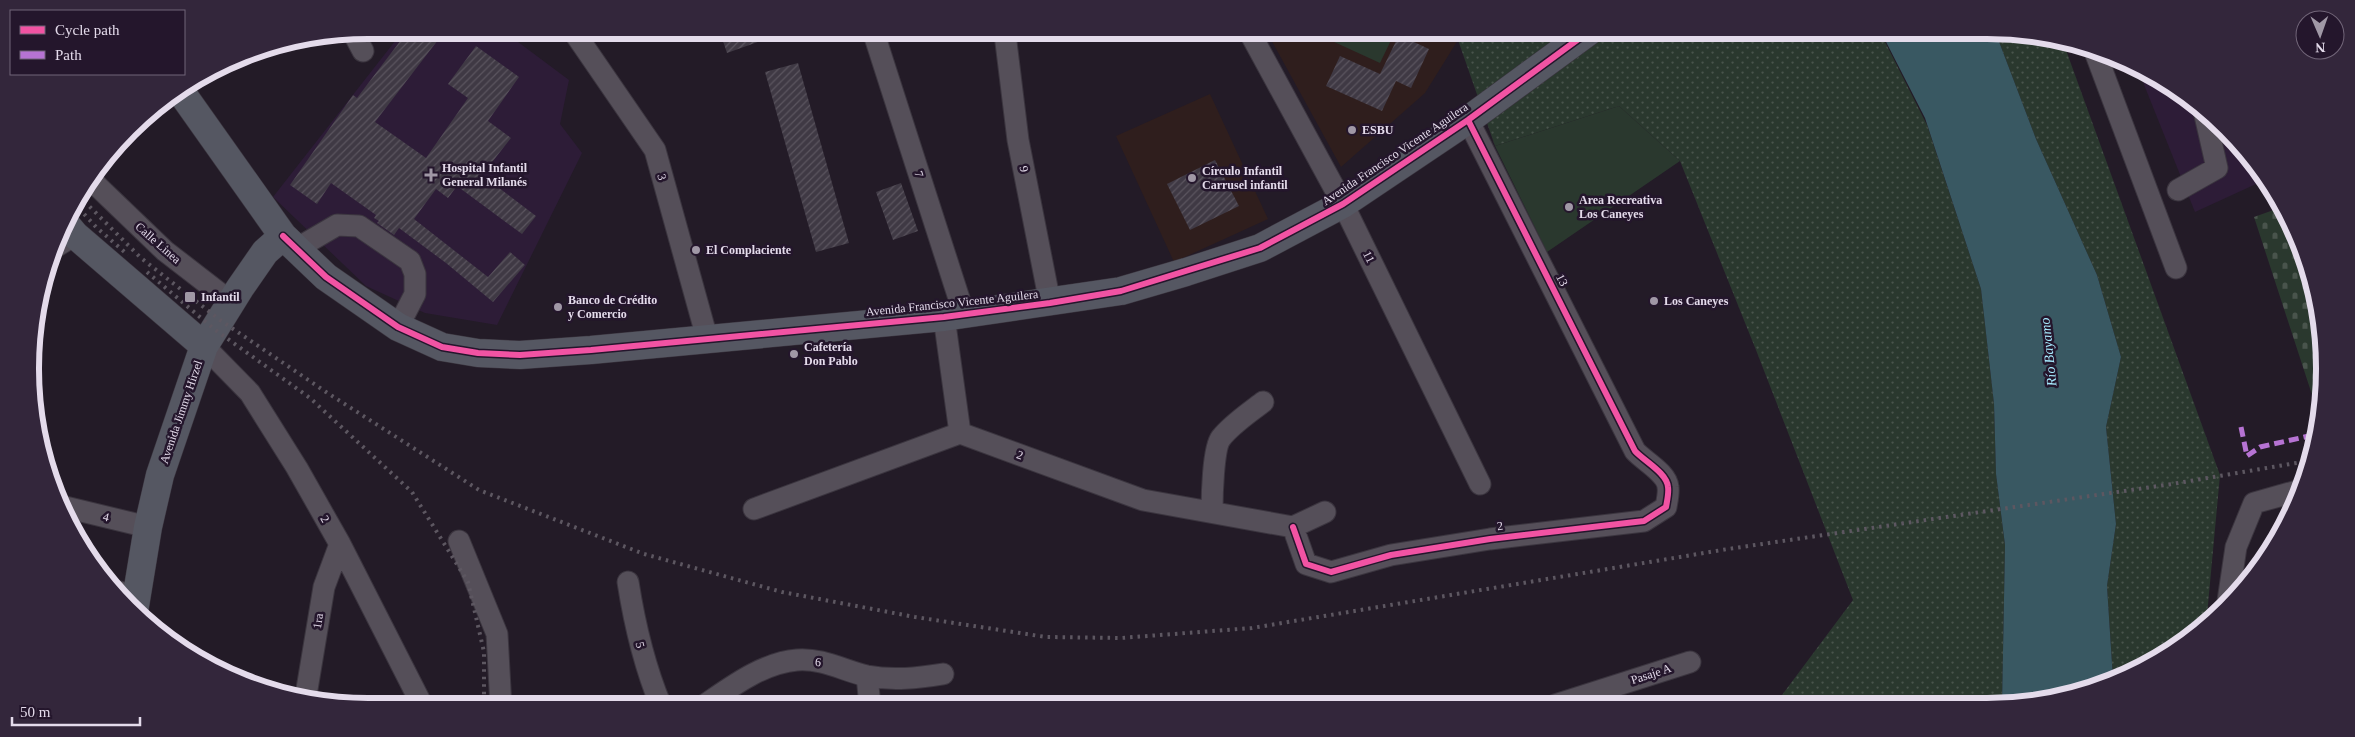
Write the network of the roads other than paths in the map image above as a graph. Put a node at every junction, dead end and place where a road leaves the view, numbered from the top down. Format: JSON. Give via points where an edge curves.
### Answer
{"nodes":[{"id":1,"x":579,"y":39,"type":"edge"},
{"id":2,"x":875,"y":39,"type":"edge"},
{"id":3,"x":1006,"y":39,"type":"edge"},
{"id":4,"x":1253,"y":39,"type":"edge"},
{"id":5,"x":1578,"y":39,"type":"edge"},
{"id":6,"x":2097,"y":58,"type":"edge"},
{"id":7,"x":183,"y":96,"type":"edge"},
{"id":8,"x":1468,"y":120,"type":"junction"},
{"id":9,"x":2207,"y":123,"type":"edge"},
{"id":10,"x":95,"y":184,"type":"edge"},
{"id":11,"x":2178,"y":190,"type":"dead end"},
{"id":12,"x":1343,"y":204,"type":"junction"},
{"id":13,"x":67,"y":236,"type":"edge"},
{"id":14,"x":289,"y":242,"type":"junction"},
{"id":15,"x":2176,"y":268,"type":"dead end"},
{"id":16,"x":326,"y":277,"type":"junction"},
{"id":17,"x":235,"y":295,"type":"junction"},
{"id":18,"x":1050,"y":303,"type":"junction"},
{"id":19,"x":954,"y":315,"type":"junction"},
{"id":20,"x":398,"y":327,"type":"junction"},
{"id":21,"x":707,"y":338,"type":"junction"},
{"id":22,"x":204,"y":346,"type":"junction"},
{"id":23,"x":1263,"y":402,"type":"dead end"},
{"id":24,"x":960,"y":433,"type":"junction"},
{"id":25,"x":1635,"y":451,"type":"joint"},
{"id":26,"x":1480,"y":484,"type":"dead end"},
{"id":27,"x":2292,"y":492,"type":"edge"},
{"id":28,"x":70,"y":508,"type":"edge"},
{"id":29,"x":754,"y":509,"type":"dead end"},
{"id":30,"x":1212,"y":512,"type":"junction"},
{"id":31,"x":1325,"y":512,"type":"dead end"},
{"id":32,"x":148,"y":527,"type":"junction"},
{"id":33,"x":1293,"y":527,"type":"junction"},
{"id":34,"x":459,"y":541,"type":"dead end"},
{"id":35,"x":340,"y":544,"type":"junction"},
{"id":36,"x":628,"y":582,"type":"dead end"},
{"id":37,"x":2229,"y":591,"type":"edge"},
{"id":38,"x":130,"y":596,"type":"edge"},
{"id":39,"x":1690,"y":662,"type":"dead end"},
{"id":40,"x":943,"y":674,"type":"dead end"},
{"id":41,"x":867,"y":676,"type":"junction"},
{"id":42,"x":306,"y":692,"type":"edge"},
{"id":43,"x":418,"y":698,"type":"edge"},
{"id":44,"x":501,"y":698,"type":"edge"},
{"id":45,"x":658,"y":698,"type":"edge"},
{"id":46,"x":716,"y":698,"type":"edge"},
{"id":47,"x":869,"y":698,"type":"edge"},
{"id":48,"x":1577,"y":698,"type":"edge"}],
"edges":[{"from":1,"to":21,"type":"street","name":"3","via":[[655,150]]},
{"from":2,"to":19,"type":"street","name":"7"},
{"from":3,"to":18,"type":"street","name":"9","via":[[1018,140]]},
{"from":4,"to":12,"type":"street","name":"11"},
{"from":5,"to":8,"type":"main road","name":"Avenida Francisco Vicente Aguilera"},
{"from":6,"to":15,"type":"street"},
{"from":7,"to":14,"type":"main road","name":"Avenida Francisco Vicente Aguilera"},
{"from":8,"to":12,"type":"main road","name":"Avenida Francisco Vicente Aguilera"},
{"from":8,"to":25,"type":"street","name":"13"},
{"from":9,"to":11,"type":"street","via":[[2217,168]]},
{"from":10,"to":17,"type":"street","name":"Calle Linea","via":[[166,251]]},
{"from":12,"to":18,"type":"main road","name":"Avenida Francisco Vicente Aguilera","via":[[1260,248],[1121,291]]},
{"from":12,"to":26,"type":"street","name":"11"},
{"from":13,"to":22,"type":"main road"},
{"from":14,"to":16,"type":"main road","name":"Avenida Francisco Vicente Aguilera"},
{"from":14,"to":17,"type":"main road","name":"Avenida Jimmy Hirzel","via":[[266,252]]},
{"from":14,"to":20,"type":"street","via":[[337,225],[359,226],[410,261],[415,274],[415,294]]},
{"from":16,"to":17,"type":"main road","via":[[293,262],[282,261],[267,264]]},
{"from":16,"to":20,"type":"main road","name":"Avenida Francisco Vicente Aguilera"},
{"from":17,"to":22,"type":"main road","name":"Avenida Jimmy Hirzel"},
{"from":18,"to":19,"type":"main road","name":"Avenida Francisco Vicente Aguilera"},
{"from":19,"to":21,"type":"main road","name":"Avenida Francisco Vicente Aguilera"},
{"from":19,"to":24,"type":"street","name":"7"},
{"from":20,"to":21,"type":"main road","name":"Avenida Francisco Vicente Aguilera","via":[[442,347],[486,354],[591,350]]},
{"from":22,"to":32,"type":"main road","name":"Avenida Jimmy Hirzel","via":[[160,475]]},
{"from":22,"to":35,"type":"street","name":"2","via":[[250,393]]},
{"from":23,"to":30,"type":"street","via":[[1219,440]]},
{"from":24,"to":29,"type":"street"},
{"from":24,"to":30,"type":"street","name":"2","via":[[1143,500]]},
{"from":25,"to":33,"type":"street","name":"2","via":[[1646,463],[1659,470],[1669,485],[1666,507],[1644,521],[1490,539],[1391,555],[1331,572],[1306,564]]},
{"from":27,"to":37,"type":"street","via":[[2254,503],[2236,547]]},
{"from":28,"to":32,"type":"street","name":"4"},
{"from":30,"to":33,"type":"street","name":"2"},
{"from":31,"to":33,"type":"street"},
{"from":32,"to":38,"type":"main road","name":"Avenida Jimmy Hirzel"},
{"from":34,"to":44,"type":"street","via":[[497,634]]},
{"from":35,"to":42,"type":"street","name":"1ra","via":[[324,587]]},
{"from":35,"to":43,"type":"street","name":"2"},
{"from":36,"to":45,"type":"street","name":"5","via":[[645,665]]},
{"from":39,"to":48,"type":"street","name":"Pasaje A"},
{"from":40,"to":41,"type":"street","name":"6","via":[[912,679]]},
{"from":41,"to":46,"type":"street","name":"6","via":[[829,663],[798,660],[765,667]]},
{"from":41,"to":47,"type":"street"}]}
